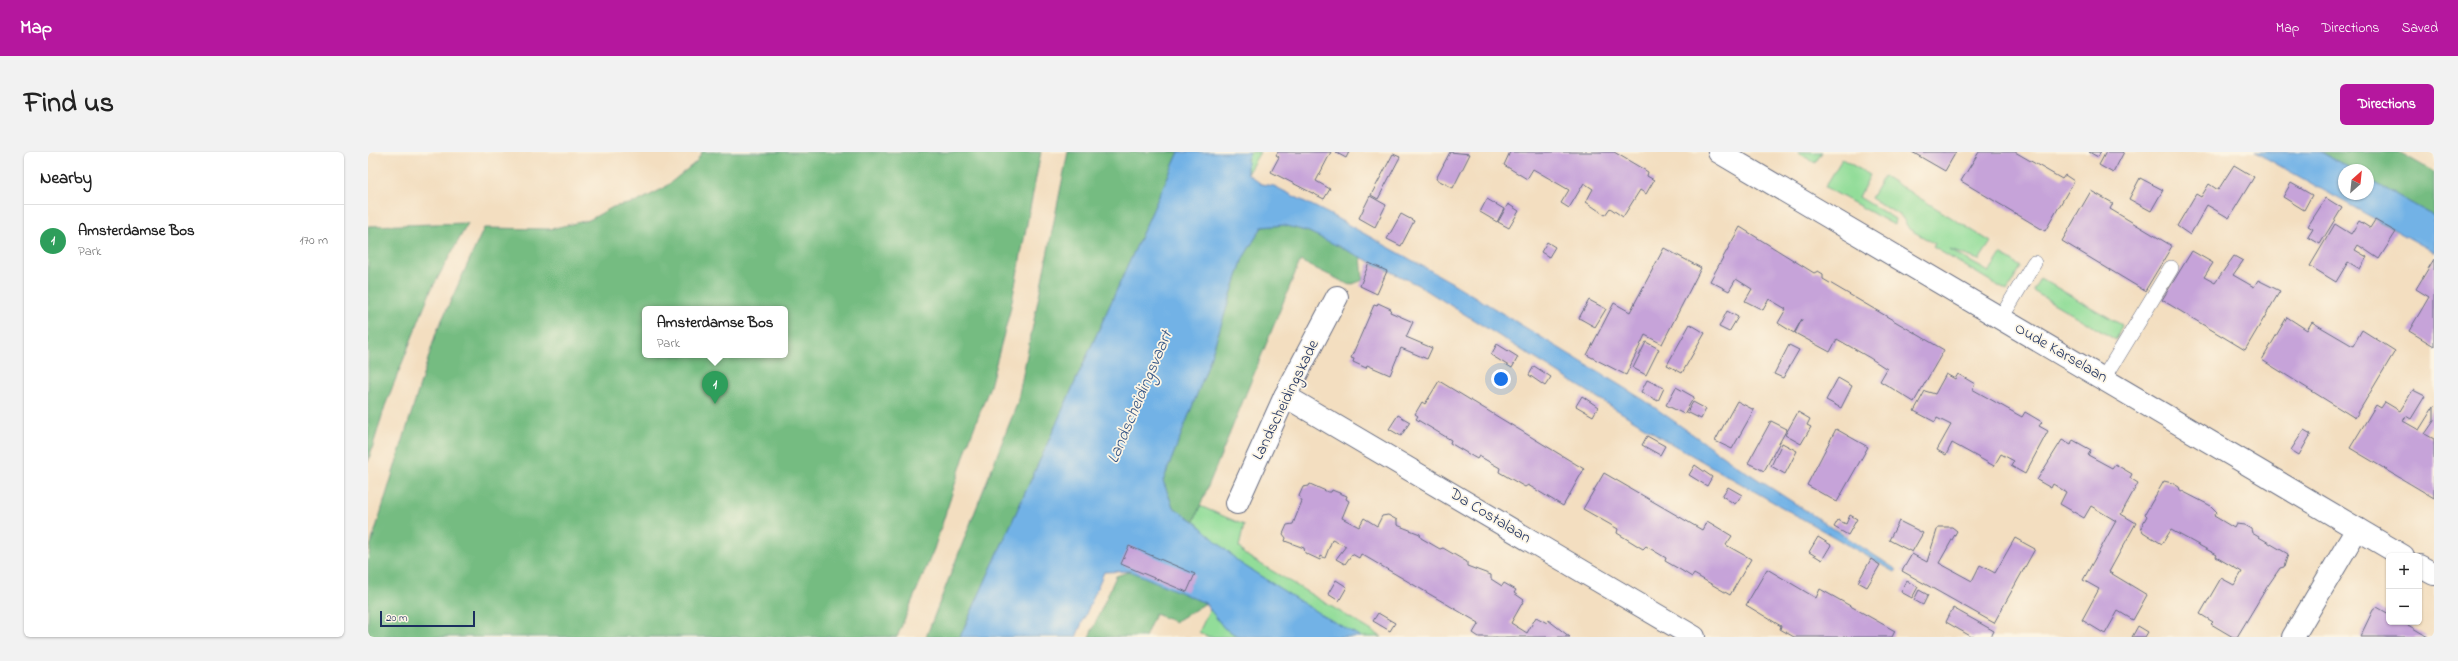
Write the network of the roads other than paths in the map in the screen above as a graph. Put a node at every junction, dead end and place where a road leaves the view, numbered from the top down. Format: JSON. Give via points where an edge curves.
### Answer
{"nodes":[{"id":1,"x":1719,"y":152,"type":"edge"},
{"id":2,"x":2034,"y":263,"type":"dead end"},
{"id":3,"x":2171,"y":268,"type":"dead end"},
{"id":4,"x":1337,"y":297,"type":"dead end"},
{"id":5,"x":2001,"y":318,"type":"junction"},
{"id":6,"x":2104,"y":378,"type":"junction"},
{"id":7,"x":1285,"y":396,"type":"junction"},
{"id":8,"x":1236,"y":503,"type":"dead end"},
{"id":9,"x":2357,"y":529,"type":"junction"},
{"id":10,"x":2398,"y":553,"type":"edge"},
{"id":11,"x":2422,"y":568,"type":"edge"},
{"id":12,"x":2434,"y":574,"type":"edge"},
{"id":13,"x":1694,"y":637,"type":"edge"},
{"id":14,"x":2293,"y":637,"type":"edge"}],
"edges":[{"from":1,"to":5,"type":"street","name":"Oude Karselaan"},
{"from":2,"to":5,"type":"lane"},
{"from":3,"to":6,"type":"lane"},
{"from":4,"to":7,"type":"street","name":"Landscheidingskade"},
{"from":5,"to":6,"type":"street","name":"Oude Karselaan"},
{"from":6,"to":9,"type":"street","name":"Oude Karselaan"},
{"from":7,"to":8,"type":"street","name":"Landscheidingskade"},
{"from":7,"to":13,"type":"street","name":"Da Costalaan"},
{"from":9,"to":10,"type":"street","name":"Oude Karselaan"},
{"from":9,"to":14,"type":"street"},
{"from":11,"to":12,"type":"street"}]}
